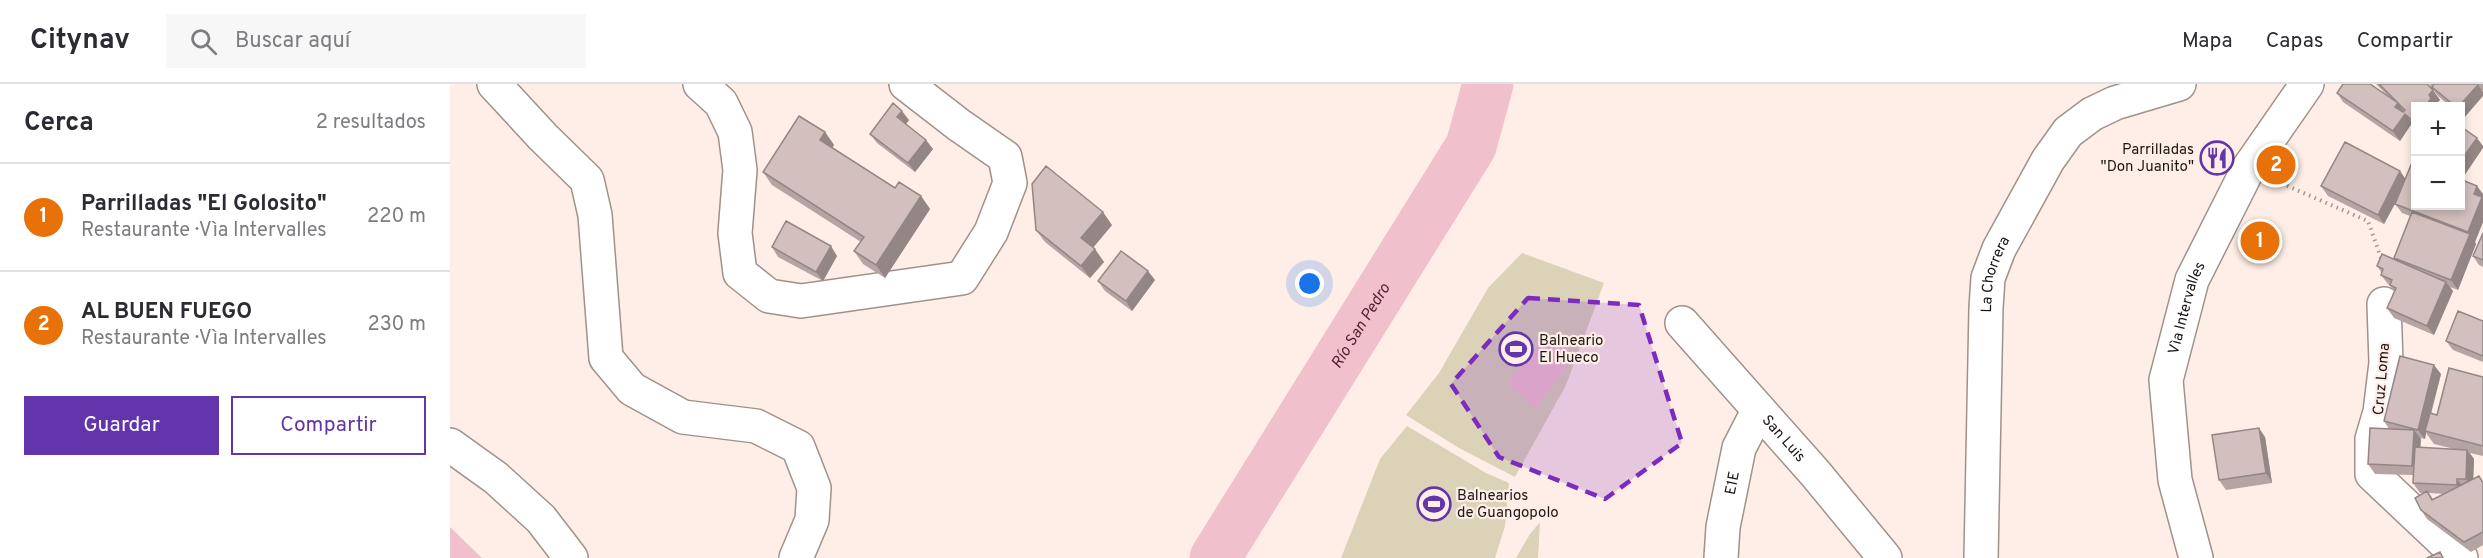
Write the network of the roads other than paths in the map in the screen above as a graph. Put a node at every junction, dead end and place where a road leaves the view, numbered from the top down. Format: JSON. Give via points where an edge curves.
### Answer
{"nodes":[{"id":1,"x":494,"y":84,"type":"edge"},
{"id":2,"x":700,"y":84,"type":"edge"},
{"id":3,"x":906,"y":84,"type":"edge"},
{"id":4,"x":2178,"y":84,"type":"edge"},
{"id":5,"x":2307,"y":84,"type":"edge"},
{"id":6,"x":2384,"y":304,"type":"road end"},
{"id":7,"x":1682,"y":323,"type":"dead end"},
{"id":8,"x":1758,"y":411,"type":"junction"},
{"id":9,"x":450,"y":445,"type":"edge"},
{"id":10,"x":571,"y":558,"type":"edge"},
{"id":11,"x":796,"y":558,"type":"edge"},
{"id":12,"x":1721,"y":558,"type":"edge"},
{"id":13,"x":1885,"y":558,"type":"edge"},
{"id":14,"x":1982,"y":558,"type":"edge"},
{"id":15,"x":2196,"y":558,"type":"edge"},
{"id":16,"x":2461,"y":558,"type":"edge"}],
"edges":[{"from":1,"to":11,"type":"street","via":[[587,180],[596,215],[606,358],[632,389],[682,417],[756,426],[798,447],[814,488],[812,520]]},
{"from":2,"to":3,"type":"street","via":[[721,103],[735,132],[741,171],[735,233],[740,273],[770,296],[801,301],[962,278],[991,232],[1010,183],[1005,158]]},
{"from":4,"to":14,"type":"street","name":"La Chorrera","via":[[2115,103],[2068,132],[2048,159],[1998,249],[1988,278],[1986,308]]},
{"from":5,"to":15,"type":"street","name":"Vìa Intervalles","via":[[2248,169],[2192,280],[2166,380],[2175,480]]},
{"from":6,"to":16,"type":"street","name":"Cruz Loma","via":[[2386,363],[2372,439],[2372,474]]},
{"from":7,"to":8,"type":"street","name":"San Luis"},
{"from":8,"to":12,"type":"street","name":"E1E","via":[[1739,448],[1723,527]]},
{"from":8,"to":13,"type":"street","name":"San Luis"},
{"from":9,"to":10,"type":"street","via":[[496,478],[541,519]]}]}
